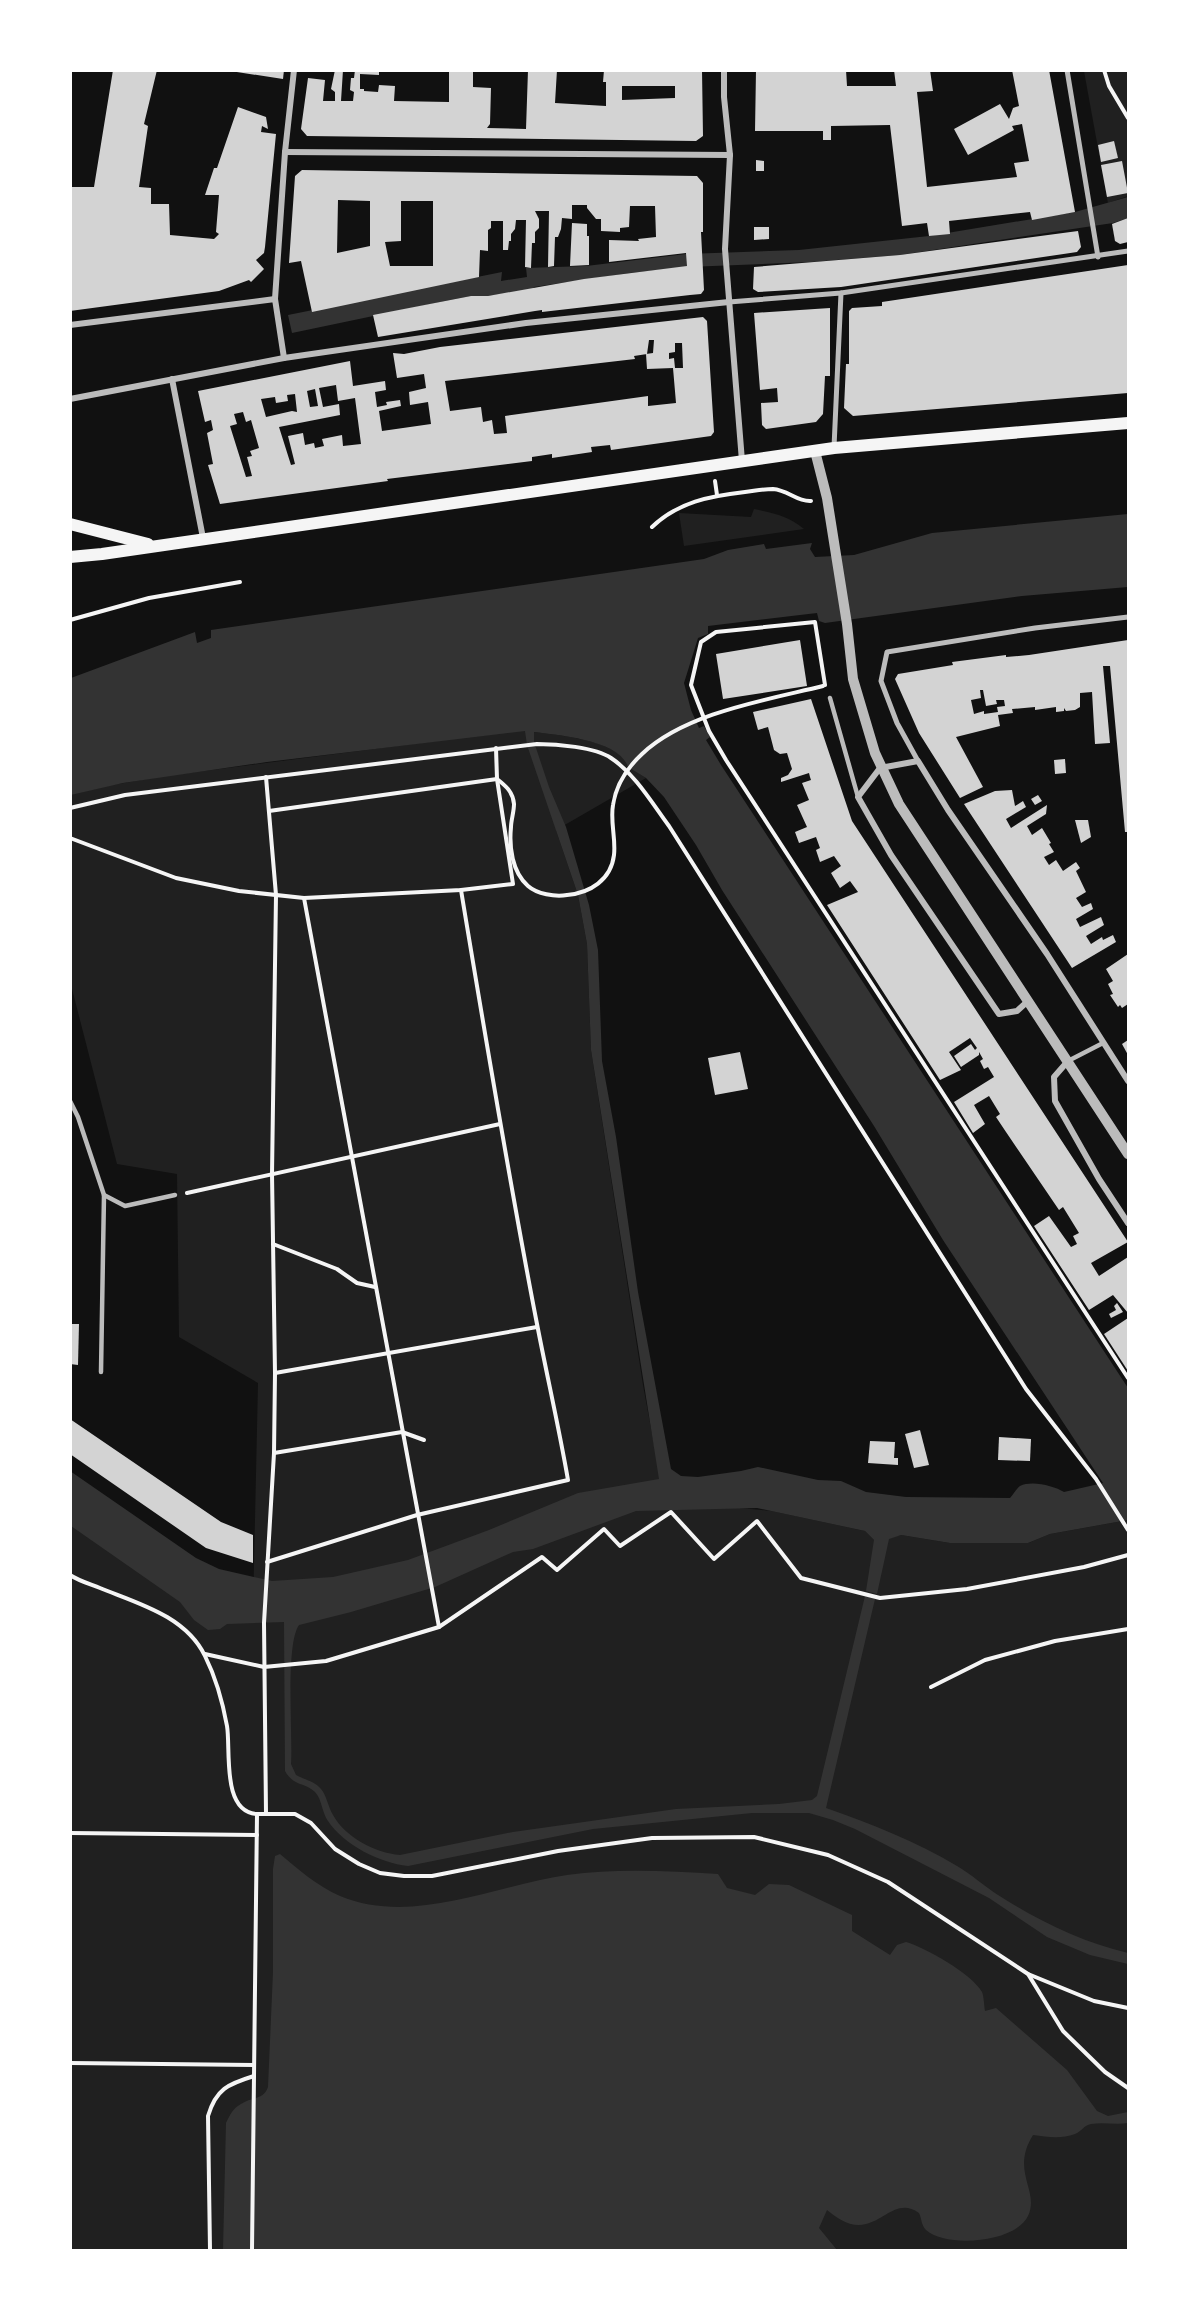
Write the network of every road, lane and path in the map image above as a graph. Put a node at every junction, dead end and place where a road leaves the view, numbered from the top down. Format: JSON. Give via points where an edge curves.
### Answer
{"nodes":[{"id":1,"x":294,"y":70,"type":"edge"},
{"id":2,"x":724,"y":70,"type":"edge"},
{"id":3,"x":1067,"y":70,"type":"edge"},
{"id":4,"x":1104,"y":70,"type":"edge"},
{"id":5,"x":1128,"y":118,"type":"edge"},
{"id":6,"x":285,"y":152,"type":"junction"},
{"id":7,"x":730,"y":155,"type":"junction"},
{"id":8,"x":1128,"y":251,"type":"edge"},
{"id":9,"x":1098,"y":257,"type":"junction"},
{"id":10,"x":841,"y":293,"type":"junction"},
{"id":11,"x":275,"y":299,"type":"junction"},
{"id":12,"x":729,"y":302,"type":"junction"},
{"id":13,"x":70,"y":325,"type":"edge"},
{"id":14,"x":284,"y":358,"type":"junction"},
{"id":15,"x":172,"y":380,"type":"junction"},
{"id":16,"x":70,"y":399,"type":"edge"},
{"id":17,"x":1128,"y":423,"type":"edge"},
{"id":18,"x":834,"y":448,"type":"junction"},
{"id":19,"x":815,"y":451,"type":"junction"},
{"id":20,"x":742,"y":462,"type":"junction"},
{"id":21,"x":827,"y":498,"type":"junction"},
{"id":22,"x":70,"y":524,"type":"edge"},
{"id":23,"x":652,"y":527,"type":"dead end"},
{"id":24,"x":203,"y":538,"type":"junction"},
{"id":25,"x":153,"y":545,"type":"junction"},
{"id":26,"x":70,"y":557,"type":"edge"},
{"id":27,"x":240,"y":582,"type":"dead end"},
{"id":28,"x":1128,"y":617,"type":"edge"},
{"id":29,"x":70,"y":620,"type":"edge"},
{"id":30,"x":853,"y":679,"type":"junction"},
{"id":31,"x":825,"y":685,"type":"junction"},
{"id":32,"x":830,"y":698,"type":"dead end"},
{"id":33,"x":704,"y":717,"type":"junction"},
{"id":34,"x":496,"y":748,"type":"junction"},
{"id":35,"x":918,"y":761,"type":"junction"},
{"id":36,"x":880,"y":768,"type":"junction"},
{"id":37,"x":266,"y":777,"type":"junction"},
{"id":38,"x":497,"y":779,"type":"junction"},
{"id":39,"x":858,"y":797,"type":"junction"},
{"id":40,"x":70,"y":808,"type":"edge"},
{"id":41,"x":269,"y":811,"type":"junction"},
{"id":42,"x":70,"y":838,"type":"edge"},
{"id":43,"x":461,"y":890,"type":"junction"},
{"id":44,"x":276,"y":895,"type":"junction"},
{"id":45,"x":304,"y":898,"type":"junction"},
{"id":46,"x":1028,"y":1001,"type":"junction"},
{"id":47,"x":1103,"y":1043,"type":"junction"},
{"id":48,"x":1068,"y":1061,"type":"junction"},
{"id":49,"x":1128,"y":1080,"type":"edge"},
{"id":50,"x":70,"y":1101,"type":"edge"},
{"id":51,"x":500,"y":1124,"type":"junction"},
{"id":52,"x":1128,"y":1154,"type":"edge"},
{"id":53,"x":352,"y":1157,"type":"junction"},
{"id":54,"x":272,"y":1174,"type":"junction"},
{"id":55,"x":104,"y":1195,"type":"junction"},
{"id":56,"x":175,"y":1195,"type":"joint"},
{"id":57,"x":1128,"y":1223,"type":"edge"},
{"id":58,"x":273,"y":1244,"type":"junction"},
{"id":59,"x":375,"y":1287,"type":"junction"},
{"id":60,"x":537,"y":1327,"type":"junction"},
{"id":61,"x":387,"y":1352,"type":"junction"},
{"id":62,"x":101,"y":1372,"type":"dead end"},
{"id":63,"x":275,"y":1373,"type":"junction"},
{"id":64,"x":1128,"y":1378,"type":"edge"},
{"id":65,"x":402,"y":1432,"type":"junction"},
{"id":66,"x":424,"y":1440,"type":"dead end"},
{"id":67,"x":274,"y":1453,"type":"junction"},
{"id":68,"x":417,"y":1515,"type":"junction"},
{"id":69,"x":1128,"y":1530,"type":"edge"},
{"id":70,"x":1128,"y":1554,"type":"edge"},
{"id":71,"x":267,"y":1562,"type":"junction"},
{"id":72,"x":70,"y":1575,"type":"edge"},
{"id":73,"x":439,"y":1627,"type":"junction"},
{"id":74,"x":1128,"y":1629,"type":"edge"},
{"id":75,"x":205,"y":1654,"type":"junction"},
{"id":76,"x":264,"y":1667,"type":"junction"},
{"id":77,"x":931,"y":1687,"type":"dead end"},
{"id":78,"x":266,"y":1813,"type":"junction"},
{"id":79,"x":257,"y":1814,"type":"junction"},
{"id":80,"x":70,"y":1833,"type":"edge"},
{"id":81,"x":257,"y":1835,"type":"junction"},
{"id":82,"x":1028,"y":1974,"type":"junction"},
{"id":83,"x":1128,"y":2008,"type":"edge"},
{"id":84,"x":70,"y":2063,"type":"edge"},
{"id":85,"x":254,"y":2065,"type":"junction"},
{"id":86,"x":254,"y":2076,"type":"junction"},
{"id":87,"x":1128,"y":2088,"type":"edge"},
{"id":88,"x":210,"y":2250,"type":"edge"},
{"id":89,"x":252,"y":2250,"type":"edge"}],
"edges":[{"from":1,"to":6,"type":"street"},
{"from":2,"to":7,"type":"street"},
{"from":3,"to":9,"type":"street"},
{"from":4,"to":5,"type":"path"},
{"from":6,"to":7,"type":"street"},
{"from":6,"to":11,"type":"street"},
{"from":7,"to":12,"type":"street","via":[[724,249]]},
{"from":8,"to":9,"type":"street"},
{"from":9,"to":10,"type":"street"},
{"from":10,"to":12,"type":"street"},
{"from":10,"to":18,"type":"street"},
{"from":11,"to":13,"type":"street"},
{"from":11,"to":14,"type":"street"},
{"from":12,"to":14,"type":"street","via":[[526,323]]},
{"from":12,"to":20,"type":"street"},
{"from":14,"to":15,"type":"street"},
{"from":15,"to":16,"type":"street"},
{"from":15,"to":24,"type":"street"},
{"from":17,"to":18,"type":"main road"},
{"from":18,"to":19,"type":"main road"},
{"from":19,"to":20,"type":"main road"},
{"from":19,"to":21,"type":"street"},
{"from":20,"to":24,"type":"main road"},
{"from":21,"to":23,"type":"path","via":[[802,502],[774,489],[717,495],[698,499],[663,516]]},
{"from":21,"to":30,"type":"street"},
{"from":22,"to":25,"type":"main road"},
{"from":24,"to":25,"type":"main road"},
{"from":25,"to":26,"type":"main road"},
{"from":27,"to":29,"type":"path","via":[[149,598]]},
{"from":28,"to":35,"type":"street","via":[[887,652],[881,681],[897,723]]},
{"from":30,"to":31,"type":"path"},
{"from":30,"to":36,"type":"street"},
{"from":31,"to":33,"type":"path"},
{"from":31,"to":33,"type":"path","via":[[815,622],[716,632],[700,642],[691,685]]},
{"from":32,"to":39,"type":"lane"},
{"from":33,"to":38,"type":"path","via":[[652,745],[628,767],[613,802],[611,865],[601,882],[585,892],[563,896],[532,890],[525,884],[509,846],[514,804],[509,789]]},
{"from":33,"to":64,"type":"path","via":[[752,800]]},
{"from":34,"to":37,"type":"path"},
{"from":34,"to":38,"type":"path"},
{"from":34,"to":69,"type":"path","via":[[557,744],[610,757],[639,784],[676,836],[1026,1389],[1096,1479]]},
{"from":35,"to":36,"type":"street"},
{"from":35,"to":47,"type":"street"},
{"from":36,"to":39,"type":"street"},
{"from":36,"to":46,"type":"street","via":[[899,804]]},
{"from":37,"to":40,"type":"path","via":[[125,795]]},
{"from":37,"to":41,"type":"path"},
{"from":38,"to":41,"type":"path"},
{"from":38,"to":43,"type":"path","via":[[513,884]]},
{"from":39,"to":46,"type":"street","via":[[891,855],[999,1014],[1017,1011]]},
{"from":41,"to":44,"type":"path"},
{"from":42,"to":44,"type":"path","via":[[176,878]]},
{"from":43,"to":45,"type":"path"},
{"from":43,"to":51,"type":"path"},
{"from":44,"to":45,"type":"path"},
{"from":44,"to":54,"type":"path"},
{"from":45,"to":53,"type":"path"},
{"from":46,"to":48,"type":"street"},
{"from":47,"to":48,"type":"lane"},
{"from":47,"to":49,"type":"street"},
{"from":48,"to":52,"type":"street"},
{"from":48,"to":57,"type":"street","via":[[1054,1077],[1055,1101]]},
{"from":50,"to":55,"type":"lane"},
{"from":51,"to":53,"type":"path"},
{"from":51,"to":60,"type":"path"},
{"from":53,"to":54,"type":"path"},
{"from":53,"to":59,"type":"path"},
{"from":54,"to":56,"type":"path"},
{"from":54,"to":58,"type":"path"},
{"from":55,"to":56,"type":"lane","via":[[124,1206]]},
{"from":55,"to":62,"type":"lane"},
{"from":58,"to":59,"type":"path","via":[[337,1269],[357,1283]]},
{"from":58,"to":63,"type":"path"},
{"from":59,"to":61,"type":"path"},
{"from":60,"to":61,"type":"path"},
{"from":60,"to":68,"type":"path","via":[[568,1480]]},
{"from":61,"to":63,"type":"path"},
{"from":61,"to":65,"type":"path"},
{"from":63,"to":67,"type":"path"},
{"from":65,"to":66,"type":"path"},
{"from":65,"to":67,"type":"path"},
{"from":65,"to":68,"type":"path"},
{"from":67,"to":71,"type":"path"},
{"from":68,"to":71,"type":"path"},
{"from":68,"to":73,"type":"path"},
{"from":70,"to":73,"type":"path","via":[[1084,1567],[967,1589],[880,1598],[801,1578],[757,1521],[714,1558],[672,1512],[620,1546],[604,1529],[557,1570],[542,1557]]},
{"from":71,"to":76,"type":"path"},
{"from":72,"to":75,"type":"path","via":[[161,1612],[185,1630]]},
{"from":73,"to":76,"type":"path","via":[[326,1661]]},
{"from":74,"to":77,"type":"path","via":[[1055,1641],[985,1660]]},
{"from":75,"to":76,"type":"path"},
{"from":75,"to":79,"type":"path","via":[[227,1726],[230,1783],[246,1810]]},
{"from":76,"to":78,"type":"path"},
{"from":78,"to":79,"type":"path"},
{"from":78,"to":82,"type":"path","via":[[295,1814],[311,1823],[334,1849],[359,1864],[380,1873],[404,1876],[432,1876],[558,1851],[652,1838],[754,1837],[828,1855],[888,1882]]},
{"from":79,"to":81,"type":"path"},
{"from":80,"to":81,"type":"path"},
{"from":81,"to":85,"type":"path"},
{"from":82,"to":83,"type":"path","via":[[1094,2001]]},
{"from":82,"to":87,"type":"path","via":[[1063,2031],[1105,2072]]},
{"from":84,"to":85,"type":"path"},
{"from":85,"to":86,"type":"path"},
{"from":86,"to":88,"type":"path","via":[[223,2088],[213,2099],[208,2116]]},
{"from":86,"to":89,"type":"path"}]}
